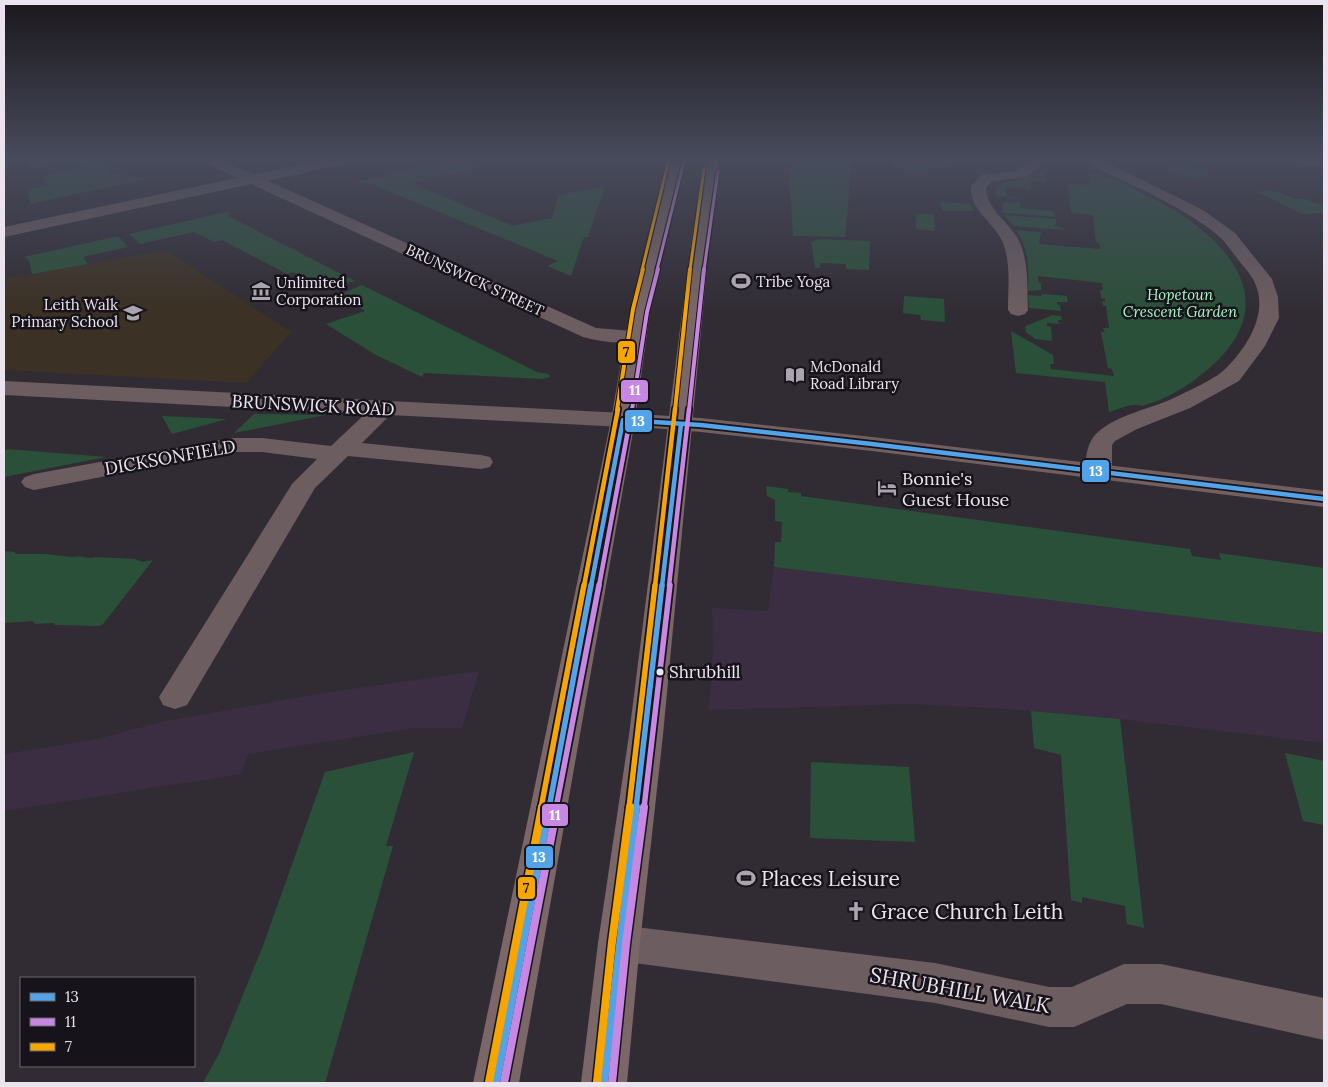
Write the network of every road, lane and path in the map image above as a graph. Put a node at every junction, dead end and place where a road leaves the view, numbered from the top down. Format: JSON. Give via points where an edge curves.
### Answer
{"nodes":[{"id":1,"x":111,"y":210,"type":"edge"},
{"id":2,"x":319,"y":210,"type":"edge"},
{"id":3,"x":665,"y":210,"type":"edge"},
{"id":4,"x":705,"y":210,"type":"edge"},
{"id":5,"x":986,"y":210,"type":"edge"},
{"id":6,"x":1191,"y":210,"type":"edge"},
{"id":7,"x":4,"y":232,"type":"edge"},
{"id":8,"x":1018,"y":310,"type":"dead end"},
{"id":9,"x":636,"y":336,"type":"junction"},
{"id":10,"x":4,"y":388,"type":"edge"},
{"id":11,"x":383,"y":409,"type":"junction"},
{"id":12,"x":623,"y":420,"type":"junction"},
{"id":13,"x":681,"y":424,"type":"junction"},
{"id":14,"x":340,"y":451,"type":"junction"},
{"id":15,"x":481,"y":462,"type":"dead end"},
{"id":16,"x":1099,"y":471,"type":"junction"},
{"id":17,"x":34,"y":482,"type":"dead end"},
{"id":18,"x":1324,"y":499,"type":"edge"},
{"id":19,"x":175,"y":697,"type":"dead end"},
{"id":20,"x":619,"y":943,"type":"junction"},
{"id":21,"x":1324,"y":1019,"type":"edge"},
{"id":22,"x":496,"y":1083,"type":"edge"},
{"id":23,"x":604,"y":1083,"type":"edge"}],
"edges":[{"from":1,"to":7,"type":"street"},
{"from":2,"to":9,"type":"street","name":"BRUNSWICK STREET","via":[[590,333]]},
{"from":3,"to":9,"type":"main road"},
{"from":4,"to":13,"type":"main road"},
{"from":5,"to":8,"type":"street","via":[[1012,244]]},
{"from":6,"to":16,"type":"street","via":[[1229,237],[1263,278],[1269,318],[1255,346],[1231,376],[1182,403],[1107,436],[1100,444]]},
{"from":9,"to":12,"type":"main road"},
{"from":10,"to":11,"type":"street","name":"BRUNSWICK ROAD"},
{"from":11,"to":12,"type":"street","name":"BRUNSWICK ROAD"},
{"from":11,"to":14,"type":"street"},
{"from":12,"to":13,"type":"street"},
{"from":12,"to":22,"type":"main road"},
{"from":13,"to":16,"type":"street"},
{"from":13,"to":20,"type":"main road"},
{"from":14,"to":15,"type":"street","name":"DICKSONFIELD"},
{"from":14,"to":17,"type":"street","name":"DICKSONFIELD","via":[[231,444]]},
{"from":14,"to":19,"type":"street","via":[[314,473],[301,490]]},
{"from":16,"to":18,"type":"street"},
{"from":20,"to":21,"type":"street","name":"SHRUBHILL WALK","via":[[935,982],[1049,1007],[1074,1006],[1124,984],[1161,984]]},
{"from":20,"to":23,"type":"main road"}]}
